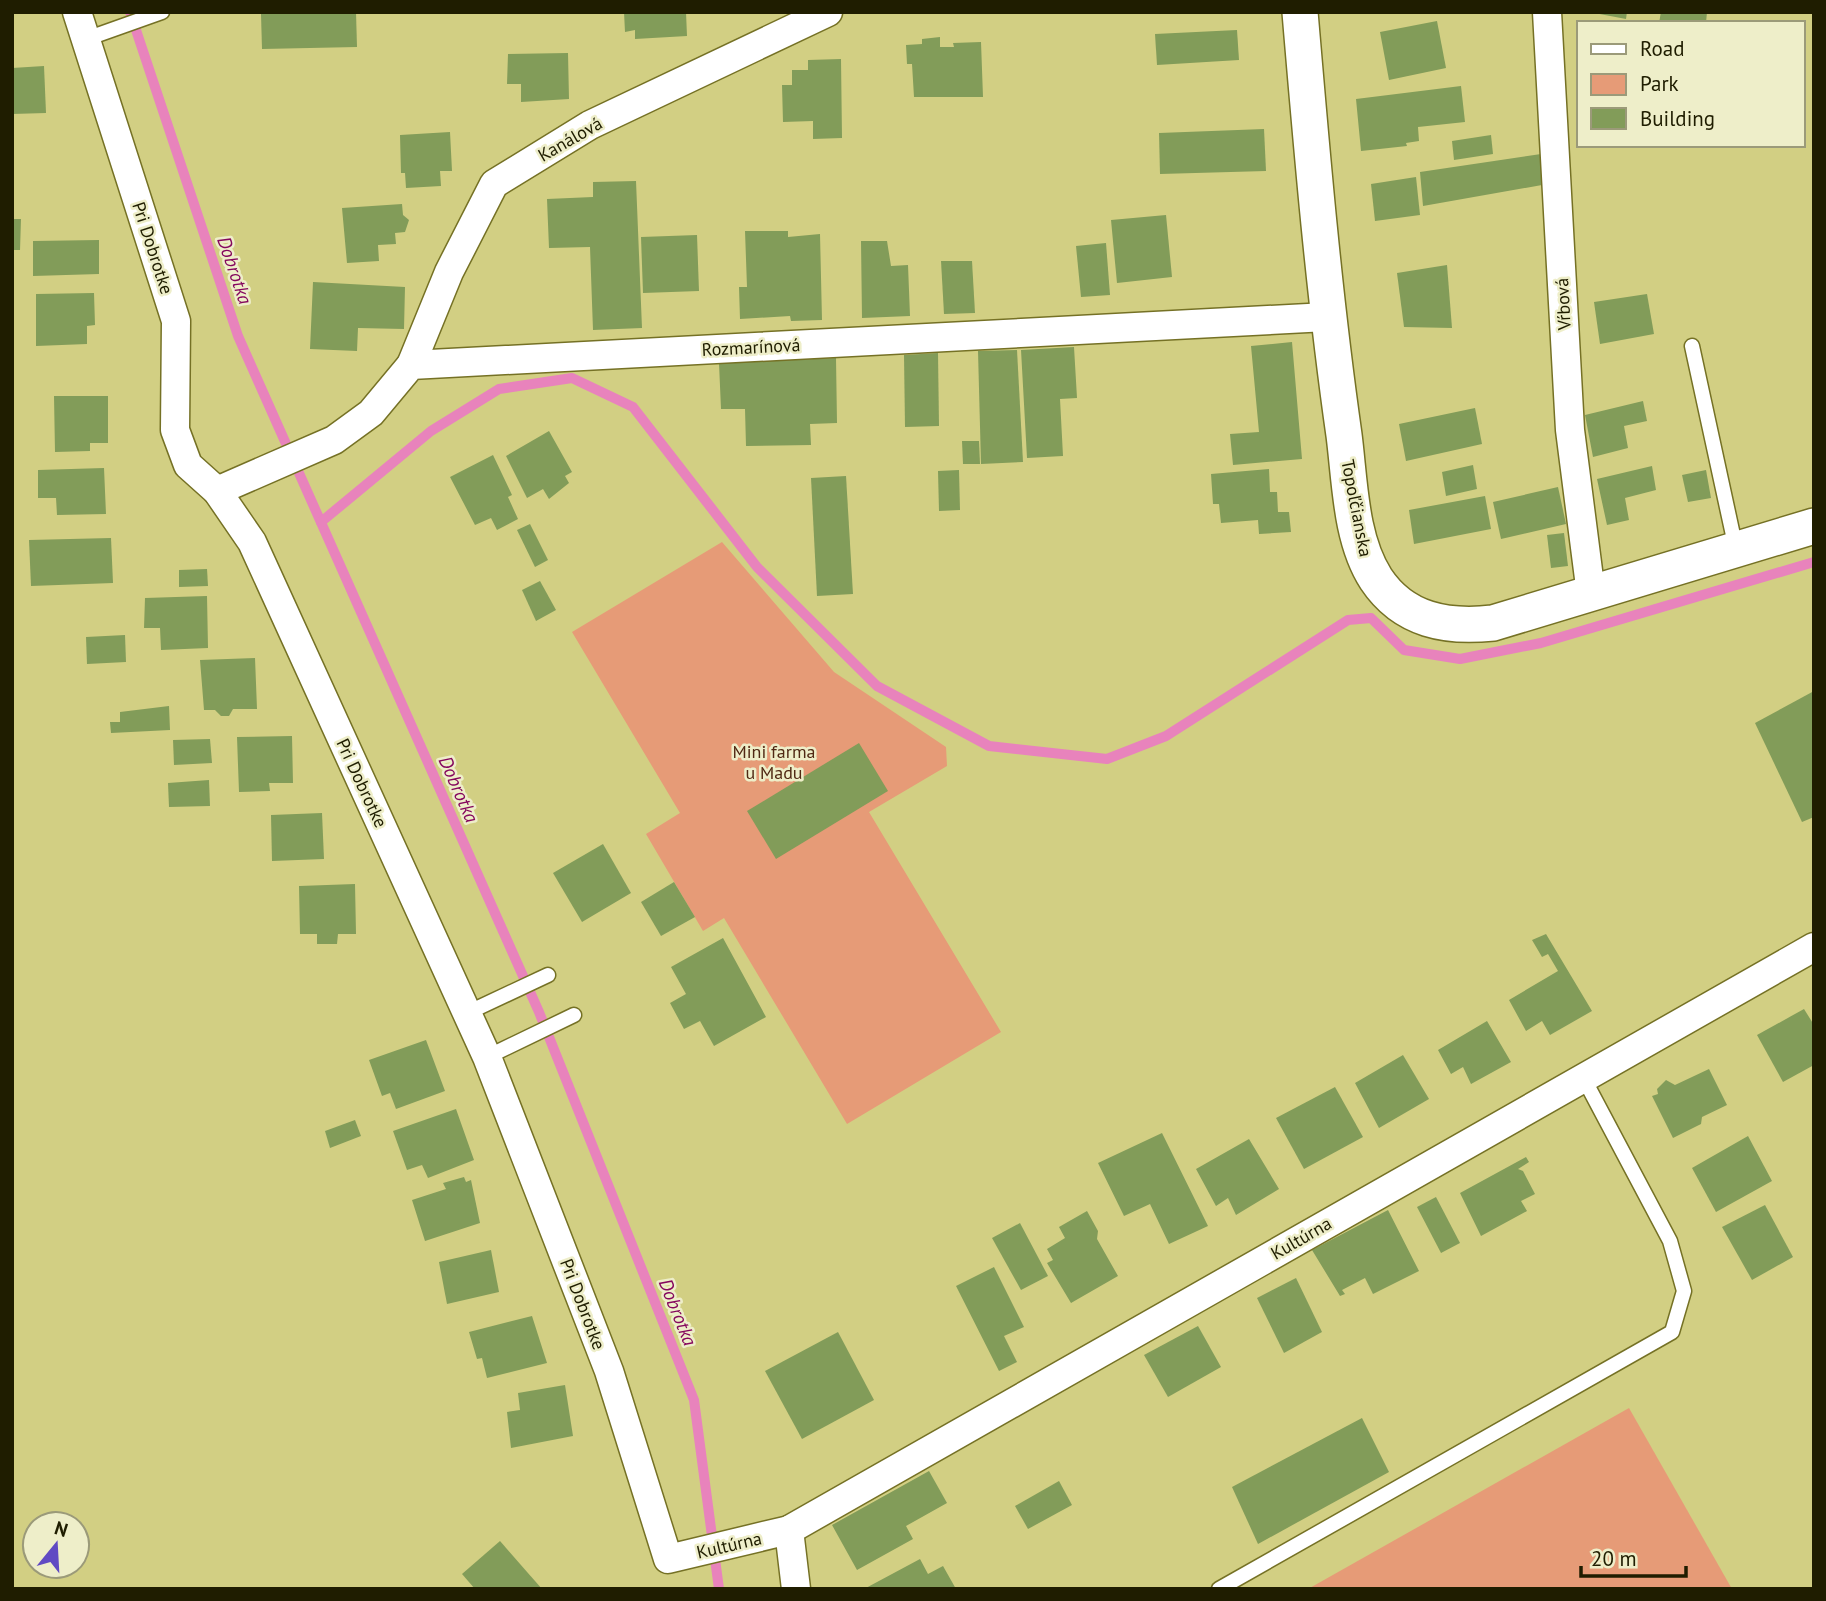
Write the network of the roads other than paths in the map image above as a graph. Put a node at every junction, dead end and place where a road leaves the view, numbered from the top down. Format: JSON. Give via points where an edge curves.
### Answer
{"nodes":[{"id":1,"x":162,"y":12,"type":"edge"},
{"id":2,"x":828,"y":12,"type":"edge"},
{"id":3,"x":1300,"y":12,"type":"edge"},
{"id":4,"x":1547,"y":12,"type":"edge"},
{"id":5,"x":82,"y":25,"type":"edge"},
{"id":6,"x":1327,"y":317,"type":"junction"},
{"id":7,"x":1692,"y":346,"type":"dead end"},
{"id":8,"x":411,"y":365,"type":"junction"},
{"id":9,"x":217,"y":491,"type":"junction"},
{"id":10,"x":1814,"y":526,"type":"edge"},
{"id":11,"x":1736,"y":549,"type":"junction"},
{"id":12,"x":1591,"y":594,"type":"junction"},
{"id":13,"x":1814,"y":947,"type":"edge"},
{"id":14,"x":548,"y":975,"type":"dead end"},
{"id":15,"x":467,"y":1013,"type":"junction"},
{"id":16,"x":575,"y":1015,"type":"dead end"},
{"id":17,"x":487,"y":1057,"type":"junction"},
{"id":18,"x":1583,"y":1077,"type":"junction"},
{"id":19,"x":789,"y":1530,"type":"junction"},
{"id":20,"x":668,"y":1559,"type":"joint"},
{"id":21,"x":796,"y":1589,"type":"edge"},
{"id":22,"x":1219,"y":1589,"type":"edge"}],
"edges":[{"from":1,"to":5,"type":"lane"},
{"from":2,"to":8,"type":"street","name":"Kanálová","via":[[590,125],[494,184],[449,272]]},
{"from":3,"to":6,"type":"street","name":"Topoľčianska"},
{"from":4,"to":12,"type":"street","name":"Vŕbová","via":[[1570,430]]},
{"from":5,"to":9,"type":"street","name":"Pri Dobrotke","via":[[176,321],[175,430],[188,465]]},
{"from":6,"to":8,"type":"street","name":"Rozmarínová"},
{"from":6,"to":12,"type":"street","name":"Topoľčianska","via":[[1363,553],[1377,580],[1396,601],[1440,624],[1460,626],[1493,623]]},
{"from":7,"to":11,"type":"lane"},
{"from":8,"to":9,"type":"street","via":[[371,413],[334,440]]},
{"from":9,"to":15,"type":"street","name":"Pri Dobrotke","via":[[252,542]]},
{"from":10,"to":11,"type":"street","name":"Topoľčianska"},
{"from":11,"to":12,"type":"street","name":"Topoľčianska"},
{"from":13,"to":18,"type":"street","name":"Kultúrna"},
{"from":14,"to":15,"type":"lane"},
{"from":15,"to":17,"type":"street","name":"Pri Dobrotke"},
{"from":16,"to":17,"type":"lane"},
{"from":17,"to":20,"type":"street","name":"Pri Dobrotke","via":[[609,1371]]},
{"from":18,"to":19,"type":"street","name":"Kultúrna"},
{"from":18,"to":22,"type":"lane","via":[[1670,1241],[1684,1291],[1672,1332]]},
{"from":19,"to":20,"type":"street","name":"Kultúrna"},
{"from":19,"to":21,"type":"street"}]}
